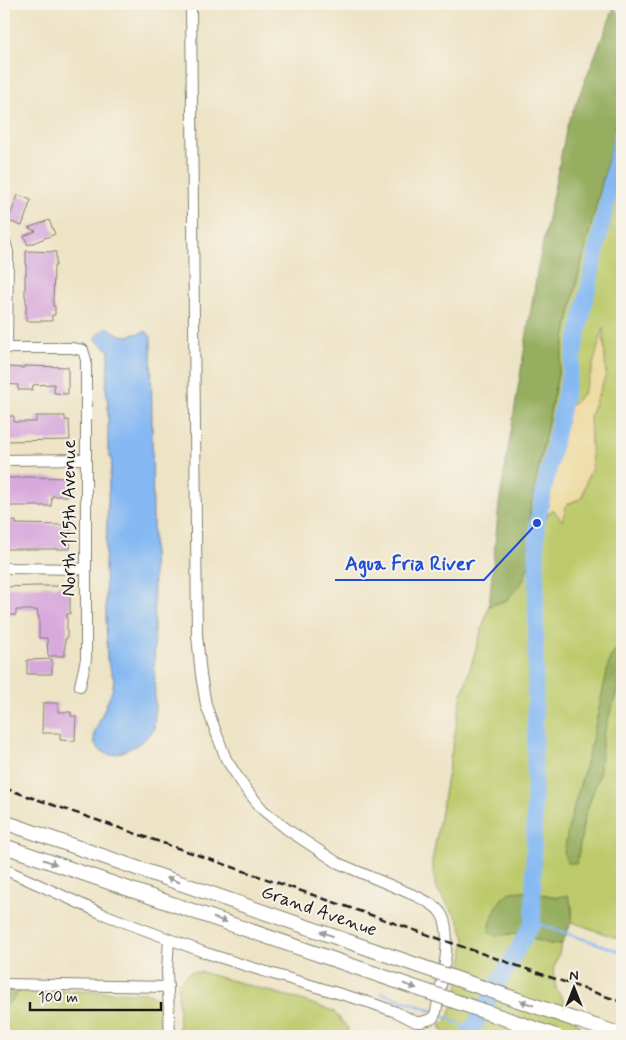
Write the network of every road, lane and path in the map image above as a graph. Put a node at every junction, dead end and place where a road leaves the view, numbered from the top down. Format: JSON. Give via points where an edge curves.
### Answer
{"nodes":[{"id":1,"x":191,"y":4,"type":"edge"},
{"id":2,"x":4,"y":241,"type":"edge"},
{"id":3,"x":6,"y":348,"type":"edge"},
{"id":4,"x":86,"y":459,"type":"junction"},
{"id":5,"x":4,"y":460,"type":"edge"},
{"id":6,"x":4,"y":568,"type":"edge"},
{"id":7,"x":86,"y":569,"type":"junction"},
{"id":8,"x":80,"y":686,"type":"dead end"},
{"id":9,"x":4,"y":822,"type":"edge"},
{"id":10,"x":4,"y":846,"type":"edge"},
{"id":11,"x":4,"y":869,"type":"edge"},
{"id":12,"x":169,"y":940,"type":"junction"},
{"id":13,"x":4,"y":984,"type":"edge"},
{"id":14,"x":168,"y":987,"type":"junction"},
{"id":15,"x":622,"y":1035,"type":"edge"},
{"id":16,"x":170,"y":1036,"type":"edge"},
{"id":17,"x":556,"y":1036,"type":"edge"}],
"edges":[{"from":1,"to":12,"type":"street","via":[[197,635],[206,705],[226,759],[263,810],[338,863],[428,902],[442,916],[447,937],[436,1012],[433,1018],[421,1022],[371,1003]]},
{"from":2,"to":3,"type":"street","via":[[8,252]]},
{"from":3,"to":4,"type":"street","name":"North 115th Avenue","via":[[83,350],[86,360]]},
{"from":4,"to":5,"type":"street"},
{"from":4,"to":7,"type":"street","name":"North 115th Avenue"},
{"from":6,"to":7,"type":"street"},
{"from":7,"to":8,"type":"street","name":"North 115th Avenue","via":[[86,659]]},
{"from":15,"to":9,"type":"highway","name":"Grand Avenue","one_way":true,"bridge":true},
{"from":10,"to":17,"type":"highway","one_way":true,"bridge":true},
{"from":11,"to":12,"type":"street"},
{"from":12,"to":14,"type":"street"},
{"from":13,"to":14,"type":"street"},
{"from":14,"to":16,"type":"street"}]}
